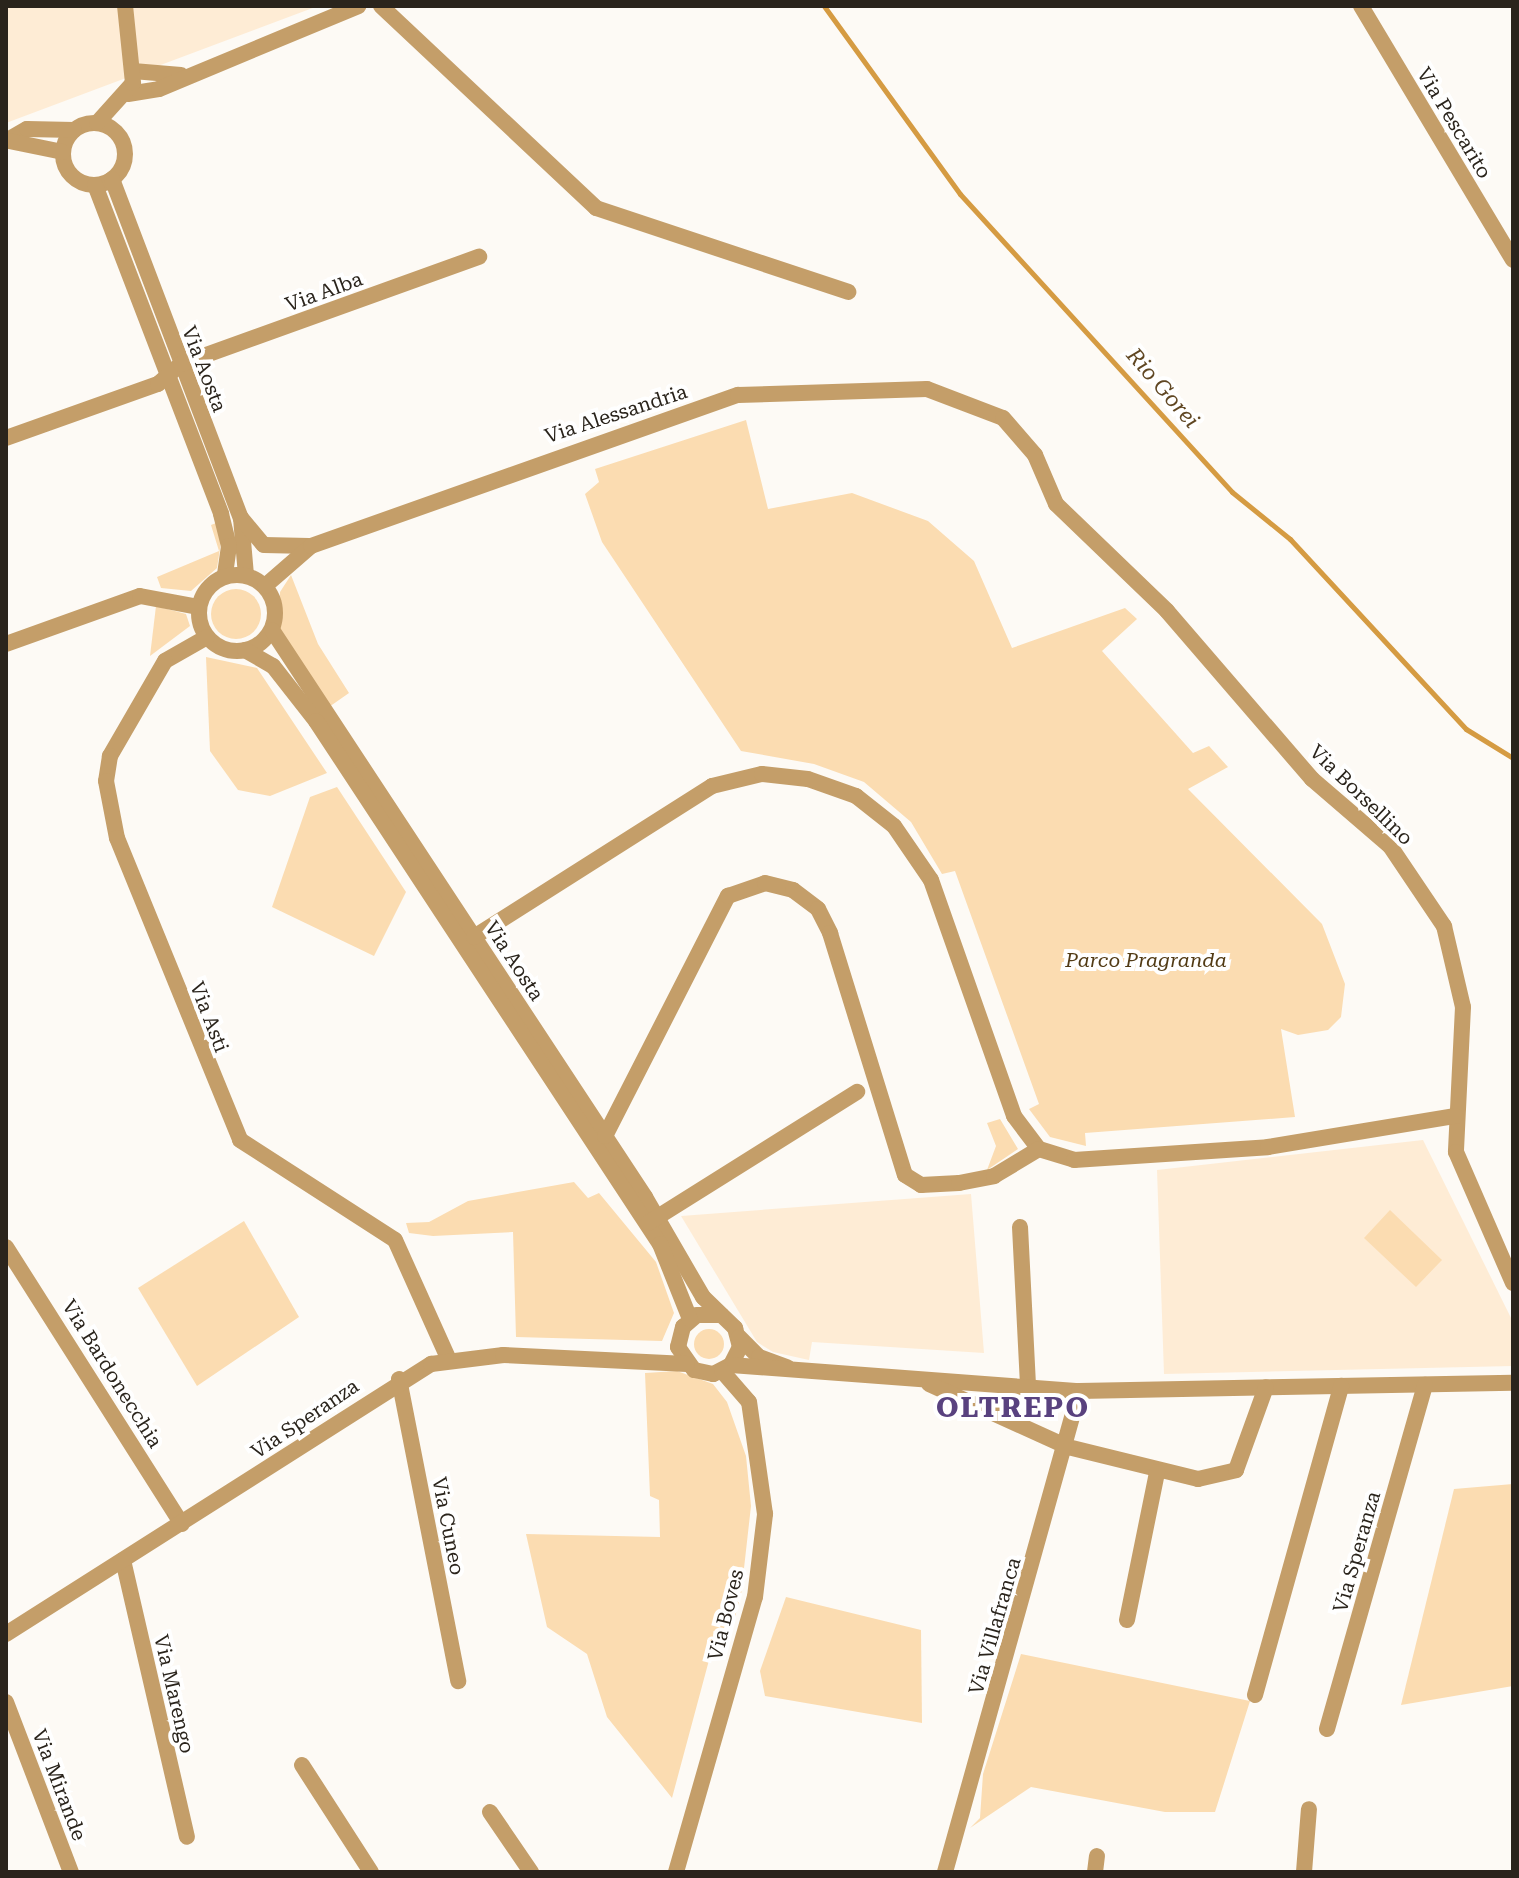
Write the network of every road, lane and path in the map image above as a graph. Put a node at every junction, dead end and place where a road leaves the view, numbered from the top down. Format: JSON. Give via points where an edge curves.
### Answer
{"nodes":[{"id":1,"x":125,"y":6,"type":"edge"},
{"id":2,"x":358,"y":6,"type":"edge"},
{"id":3,"x":381,"y":6,"type":"edge"},
{"id":4,"x":1361,"y":6,"type":"edge"},
{"id":5,"x":133,"y":71,"type":"junction"},
{"id":6,"x":181,"y":75,"type":"junction"},
{"id":7,"x":124,"y":99,"type":"junction"},
{"id":8,"x":97,"y":123,"type":"junction"},
{"id":9,"x":74,"y":130,"type":"junction"},
{"id":10,"x":114,"y":131,"type":"junction"},
{"id":11,"x":7,"y":141,"type":"edge"},
{"id":12,"x":63,"y":152,"type":"junction"},
{"id":13,"x":112,"y":179,"type":"junction"},
{"id":14,"x":95,"y":185,"type":"junction"},
{"id":15,"x":479,"y":257,"type":"dead end"},
{"id":16,"x":1513,"y":260,"type":"edge"},
{"id":17,"x":848,"y":292,"type":"dead end"},
{"id":18,"x":174,"y":369,"type":"junction"},
{"id":19,"x":1003,"y":418,"type":"joint"},
{"id":20,"x":6,"y":438,"type":"edge"},
{"id":21,"x":241,"y":518,"type":"junction"},
{"id":22,"x":311,"y":546,"type":"junction"},
{"id":23,"x":246,"y":575,"type":"junction"},
{"id":24,"x":225,"y":576,"type":"junction"},
{"id":25,"x":265,"y":586,"type":"junction"},
{"id":26,"x":199,"y":607,"type":"junction"},
{"id":27,"x":272,"y":630,"type":"junction"},
{"id":28,"x":207,"y":637,"type":"junction"},
{"id":29,"x":6,"y":644,"type":"edge"},
{"id":30,"x":245,"y":650,"type":"junction"},
{"id":31,"x":395,"y":831,"type":"junction"},
{"id":32,"x":474,"y":937,"type":"junction"},
{"id":33,"x":857,"y":1092,"type":"dead end"},
{"id":34,"x":1455,"y":1116,"type":"junction"},
{"id":35,"x":605,"y":1136,"type":"junction"},
{"id":36,"x":1039,"y":1149,"type":"junction"},
{"id":37,"x":652,"y":1221,"type":"junction"},
{"id":38,"x":1020,"y":1227,"type":"dead end"},
{"id":39,"x":6,"y":1247,"type":"edge"},
{"id":40,"x":1513,"y":1283,"type":"edge"},
{"id":41,"x":721,"y":1315,"type":"junction"},
{"id":42,"x":690,"y":1319,"type":"junction"},
{"id":43,"x":739,"y":1337,"type":"junction"},
{"id":44,"x":684,"y":1359,"type":"junction"},
{"id":45,"x":449,"y":1360,"type":"junction"},
{"id":46,"x":727,"y":1368,"type":"junction"},
{"id":47,"x":800,"y":1371,"type":"junction"},
{"id":48,"x":399,"y":1379,"type":"junction"},
{"id":49,"x":921,"y":1380,"type":"junction"},
{"id":50,"x":1513,"y":1383,"type":"edge"},
{"id":51,"x":1425,"y":1385,"type":"junction"},
{"id":52,"x":1028,"y":1386,"type":"junction"},
{"id":53,"x":1341,"y":1386,"type":"junction"},
{"id":54,"x":1266,"y":1387,"type":"junction"},
{"id":55,"x":1079,"y":1391,"type":"junction"},
{"id":56,"x":1068,"y":1447,"type":"junction"},
{"id":57,"x":1157,"y":1472,"type":"junction"},
{"id":58,"x":182,"y":1524,"type":"junction"},
{"id":59,"x":123,"y":1560,"type":"junction"},
{"id":60,"x":1127,"y":1620,"type":"dead end"},
{"id":61,"x":6,"y":1634,"type":"edge"},
{"id":62,"x":458,"y":1681,"type":"dead end"},
{"id":63,"x":1255,"y":1695,"type":"dead end"},
{"id":64,"x":7,"y":1708,"type":"edge"},
{"id":65,"x":1327,"y":1729,"type":"dead end"},
{"id":66,"x":302,"y":1765,"type":"dead end"},
{"id":67,"x":1309,"y":1809,"type":"dead end"},
{"id":68,"x":490,"y":1812,"type":"dead end"},
{"id":69,"x":187,"y":1837,"type":"dead end"},
{"id":70,"x":71,"y":1872,"type":"edge"},
{"id":71,"x":371,"y":1872,"type":"edge"},
{"id":72,"x":531,"y":1872,"type":"edge"},
{"id":73,"x":676,"y":1872,"type":"edge"},
{"id":74,"x":945,"y":1872,"type":"edge"},
{"id":75,"x":1304,"y":1872,"type":"edge"}],
"edges":[{"from":1,"to":5,"type":"street"},
{"from":2,"to":6,"type":"street"},
{"from":3,"to":17,"type":"street","via":[[568,190],[596,208]]},
{"from":4,"to":16,"type":"street","name":"Via Pescarito"},
{"from":5,"to":6,"type":"street"},
{"from":5,"to":7,"type":"street"},
{"from":6,"to":7,"type":"street","via":[[159,89]]},
{"from":7,"to":8,"type":"street"},
{"from":7,"to":10,"type":"street"},
{"from":8,"to":9,"type":"street"},
{"from":8,"to":10,"type":"street"},
{"from":9,"to":11,"type":"street","via":[[27,129]]},
{"from":9,"to":12,"type":"street"},
{"from":10,"to":13,"type":"street","via":[[125,157]]},
{"from":11,"to":12,"type":"street"},
{"from":12,"to":14,"type":"street","via":[[72,176]]},
{"from":13,"to":14,"type":"street"},
{"from":13,"to":18,"type":"street","name":"Via Aosta"},
{"from":14,"to":18,"type":"street","name":"Via Aosta"},
{"from":15,"to":18,"type":"street","name":"Via Alba"},
{"from":18,"to":20,"type":"street","via":[[158,384]]},
{"from":18,"to":21,"type":"street","name":"Via Aosta"},
{"from":18,"to":24,"type":"street","name":"Via Aosta","via":[[227,533]]},
{"from":19,"to":22,"type":"street","name":"Via Alessandria","via":[[927,389],[738,395]]},
{"from":19,"to":34,"type":"street","name":"Via Borsellino","via":[[1035,455],[1056,504],[1167,611],[1312,779],[1390,846],[1444,926],[1463,1007]]},
{"from":21,"to":22,"type":"street","via":[[264,545]]},
{"from":21,"to":23,"type":"street","name":"Via Aosta"},
{"from":22,"to":25,"type":"street","name":"Via Alessandria"},
{"from":23,"to":24,"type":"street"},
{"from":23,"to":25,"type":"street"},
{"from":24,"to":26,"type":"street"},
{"from":25,"to":27,"type":"street","via":[[275,607]]},
{"from":26,"to":28,"type":"street"},
{"from":26,"to":29,"type":"street","via":[[140,596]]},
{"from":27,"to":30,"type":"street"},
{"from":27,"to":31,"type":"street","name":"Via Aosta"},
{"from":28,"to":30,"type":"street","via":[[222,649]]},
{"from":28,"to":45,"type":"street","name":"Via Asti","via":[[165,661],[110,756],[106,781],[117,838],[240,1140],[395,1240]]},
{"from":30,"to":31,"type":"street","name":"Via Aosta","via":[[273,666],[303,702]]},
{"from":31,"to":32,"type":"street","name":"Via Aosta"},
{"from":31,"to":37,"type":"street","name":"Via Aosta"},
{"from":32,"to":35,"type":"street","name":"Via Aosta"},
{"from":32,"to":36,"type":"street","via":[[712,786],[762,774],[808,779],[856,796],[894,826],[931,880],[1014,1116]]},
{"from":33,"to":37,"type":"street"},
{"from":34,"to":36,"type":"street","via":[[1268,1147],[1074,1160]]},
{"from":34,"to":40,"type":"street","name":"Via Borsellino","via":[[1456,1152]]},
{"from":35,"to":36,"type":"street","via":[[728,896],[765,883],[793,890],[818,909],[830,933],[905,1175],[921,1185],[959,1183],[994,1176]]},
{"from":35,"to":37,"type":"street","name":"Via Aosta"},
{"from":37,"to":41,"type":"street","name":"Via Aosta"},
{"from":37,"to":42,"type":"street","name":"Via Aosta","via":[[676,1270]]},
{"from":38,"to":52,"type":"street"},
{"from":39,"to":58,"type":"street","name":"Via Bardonecchia"},
{"from":41,"to":42,"type":"street"},
{"from":41,"to":43,"type":"street"},
{"from":42,"to":44,"type":"street","via":[[679,1336]]},
{"from":43,"to":46,"type":"street"},
{"from":43,"to":47,"type":"street","via":[[759,1357]]},
{"from":44,"to":45,"type":"street","name":"Via Speranza"},
{"from":44,"to":46,"type":"street","via":[[703,1374]]},
{"from":45,"to":48,"type":"street","name":"Via Speranza"},
{"from":46,"to":47,"type":"street"},
{"from":46,"to":73,"type":"street","name":"Via Boves","via":[[749,1402],[765,1514],[755,1597]]},
{"from":47,"to":49,"type":"street"},
{"from":48,"to":58,"type":"street","name":"Via Speranza"},
{"from":48,"to":62,"type":"street","name":"Via Cuneo"},
{"from":49,"to":52,"type":"street"},
{"from":49,"to":56,"type":"street"},
{"from":50,"to":51,"type":"street"},
{"from":51,"to":53,"type":"street"},
{"from":51,"to":65,"type":"street","name":"Via Speranza"},
{"from":52,"to":55,"type":"street"},
{"from":53,"to":54,"type":"street"},
{"from":53,"to":63,"type":"street"},
{"from":54,"to":55,"type":"street"},
{"from":54,"to":57,"type":"street","via":[[1236,1470],[1198,1479]]},
{"from":55,"to":56,"type":"street","name":"Via Villafranca"},
{"from":56,"to":57,"type":"street"},
{"from":56,"to":74,"type":"street","name":"Via Villafranca"},
{"from":57,"to":60,"type":"street"},
{"from":58,"to":59,"type":"street","name":"Via Speranza"},
{"from":59,"to":61,"type":"street","name":"Via Speranza"},
{"from":59,"to":69,"type":"street","name":"Via Marengo"},
{"from":64,"to":70,"type":"street","name":"Via Mirande"},
{"from":66,"to":71,"type":"street"},
{"from":67,"to":75,"type":"street"},
{"from":68,"to":72,"type":"street"}]}
